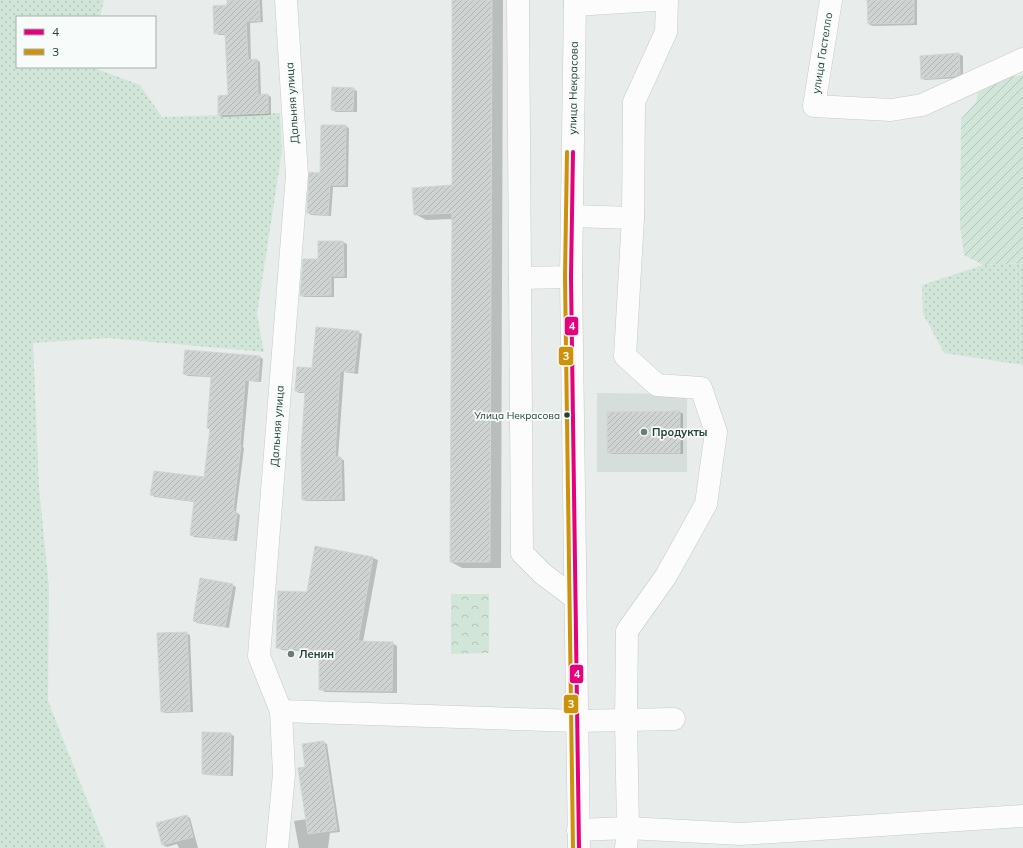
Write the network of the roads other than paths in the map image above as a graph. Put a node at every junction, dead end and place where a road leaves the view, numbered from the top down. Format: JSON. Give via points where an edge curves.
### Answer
{"nodes":[{"id":1,"x":286,"y":0,"type":"edge"},
{"id":2,"x":518,"y":0,"type":"edge"},
{"id":3,"x":655,"y":0,"type":"edge"},
{"id":4,"x":668,"y":0,"type":"edge"},
{"id":5,"x":831,"y":0,"type":"edge"},
{"id":6,"x":575,"y":3,"type":"edge"},
{"id":7,"x":1023,"y":59,"type":"edge"},
{"id":8,"x":572,"y":216,"type":"junction"},
{"id":9,"x":633,"y":218,"type":"junction"},
{"id":10,"x":571,"y":277,"type":"junction"},
{"id":11,"x":520,"y":278,"type":"junction"},
{"id":12,"x":575,"y":598,"type":"junction"},
{"id":13,"x":281,"y":711,"type":"junction"},
{"id":14,"x":674,"y":719,"type":"dead end"},
{"id":15,"x":577,"y":721,"type":"junction"},
{"id":16,"x":626,"y":721,"type":"junction"},
{"id":17,"x":1023,"y":816,"type":"edge"},
{"id":18,"x":627,"y":838,"type":"edge"},
{"id":19,"x":579,"y":839,"type":"edge"},
{"id":20,"x":277,"y":848,"type":"edge"}],
"edges":[{"from":1,"to":13,"type":"street","name":"Дальняя улица","via":[[296,175],[259,656]]},
{"from":2,"to":11,"type":"street"},
{"from":3,"to":6,"type":"street"},
{"from":4,"to":9,"type":"street","via":[[666,32],[634,102]]},
{"from":5,"to":7,"type":"street","name":"улица Гастелло","via":[[814,106],[891,110],[922,105]]},
{"from":6,"to":8,"type":"street","name":"улица Некрасова"},
{"from":8,"to":9,"type":"street"},
{"from":8,"to":10,"type":"street","name":"улица Некрасова"},
{"from":9,"to":16,"type":"street","via":[[626,356],[657,385],[702,388],[716,432],[706,504],[666,576],[627,630]]},
{"from":10,"to":11,"type":"street"},
{"from":10,"to":12,"type":"street","name":"улица Некрасова"},
{"from":11,"to":12,"type":"street","via":[[522,553],[543,574]]},
{"from":12,"to":15,"type":"street","name":"улица Некрасова"},
{"from":13,"to":15,"type":"street"},
{"from":13,"to":20,"type":"street","name":"Дальняя улица","via":[[284,774]]},
{"from":14,"to":16,"type":"street"},
{"from":15,"to":16,"type":"street"},
{"from":15,"to":19,"type":"street","name":"улица Некрасова"},
{"from":16,"to":18,"type":"street"},
{"from":17,"to":18,"type":"street","via":[[741,834]]},
{"from":18,"to":19,"type":"street"}]}
